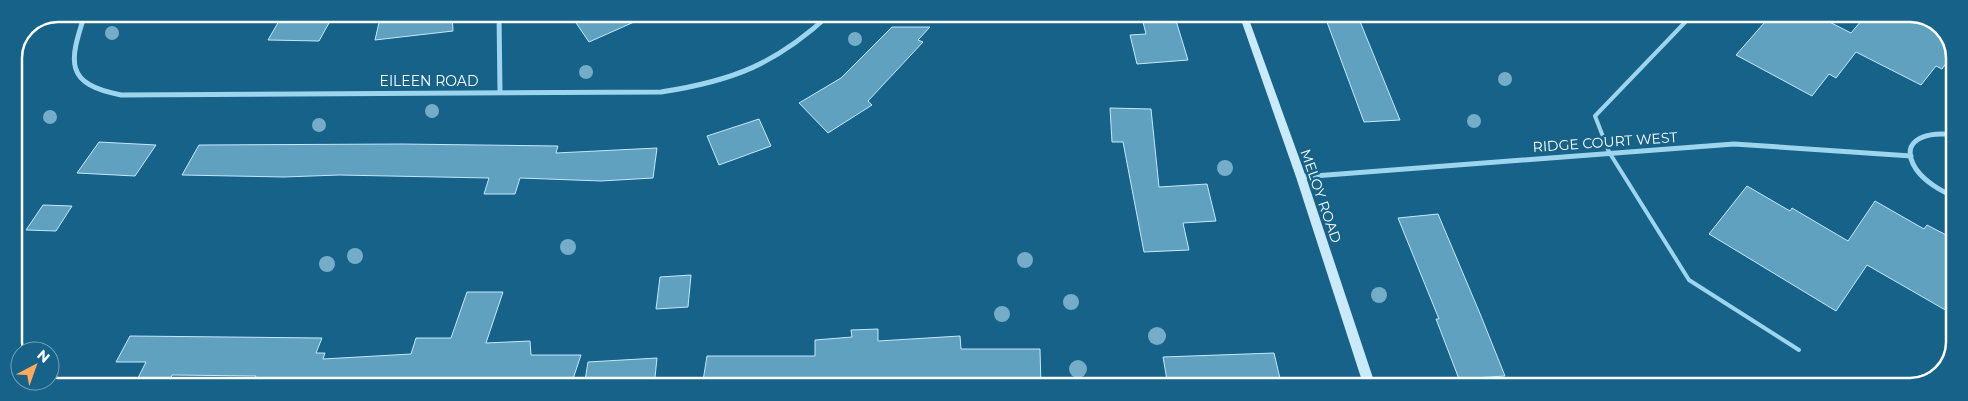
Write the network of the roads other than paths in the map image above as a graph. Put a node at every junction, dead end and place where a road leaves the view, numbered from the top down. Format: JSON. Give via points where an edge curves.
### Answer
{"nodes":[{"id":1,"x":83,"y":22,"type":"edge"},
{"id":2,"x":499,"y":22,"type":"edge"},
{"id":3,"x":821,"y":22,"type":"edge"},
{"id":4,"x":1246,"y":22,"type":"edge"},
{"id":5,"x":1685,"y":22,"type":"edge"},
{"id":6,"x":500,"y":92,"type":"junction"},
{"id":7,"x":1945,"y":134,"type":"edge"},
{"id":8,"x":1609,"y":152,"type":"junction"},
{"id":9,"x":1911,"y":156,"type":"junction"},
{"id":10,"x":1301,"y":177,"type":"junction"},
{"id":11,"x":1945,"y":192,"type":"edge"},
{"id":12,"x":1799,"y":350,"type":"dead end"},
{"id":13,"x":1367,"y":378,"type":"edge"}],
"edges":[{"from":1,"to":6,"type":"street","name":"EILEEN ROAD","via":[[75,47],[74,69],[84,84],[107,93]]},
{"from":2,"to":6,"type":"street"},
{"from":3,"to":6,"type":"street","name":"EILEEN ROAD","via":[[799,43],[759,66],[717,83],[625,94]]},
{"from":4,"to":10,"type":"main road","name":"MELOY ROAD"},
{"from":5,"to":8,"type":"lane","via":[[1595,116]]},
{"from":7,"to":9,"type":"street","via":[[1924,135],[1916,140],[1911,147]]},
{"from":8,"to":9,"type":"street","name":"RIDGE COURT WEST","via":[[1734,144]]},
{"from":8,"to":10,"type":"street","name":"RIDGE COURT WEST"},
{"from":8,"to":12,"type":"lane","via":[[1689,280]]},
{"from":9,"to":11,"type":"street","via":[[1925,179]]},
{"from":10,"to":13,"type":"main road","name":"MELOY ROAD"}]}
